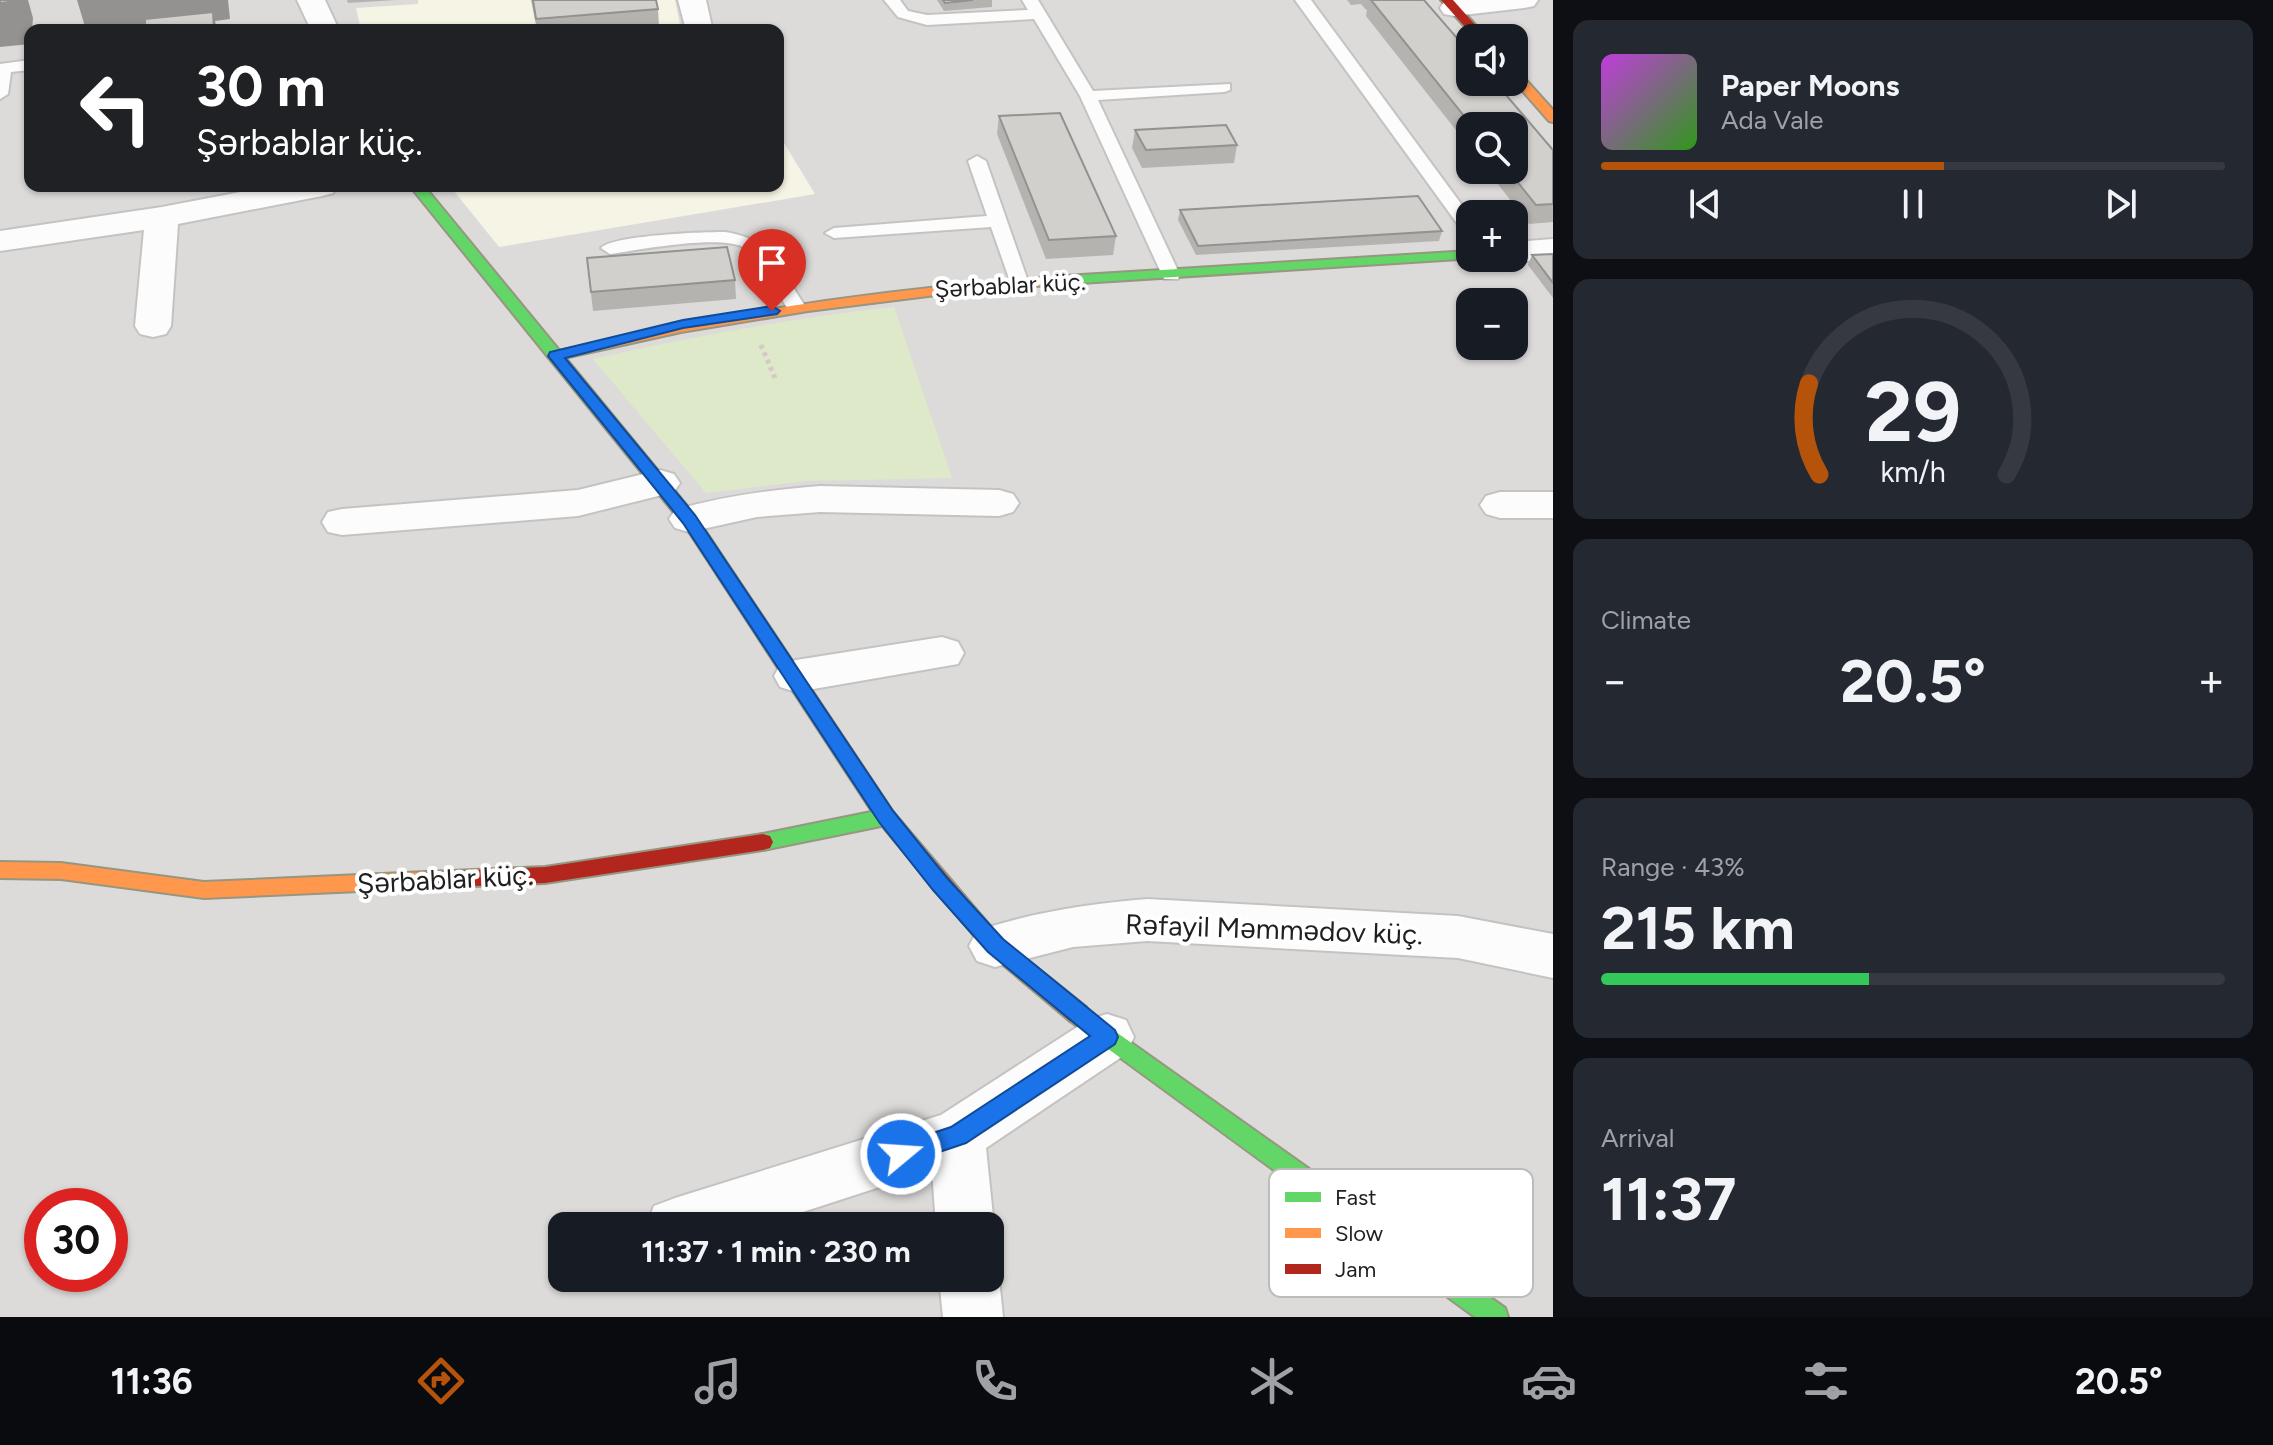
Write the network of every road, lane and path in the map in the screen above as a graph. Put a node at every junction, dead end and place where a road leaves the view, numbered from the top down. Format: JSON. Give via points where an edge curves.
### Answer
{"nodes":[{"id":1,"x":311,"y":0,"type":"edge"},
{"id":2,"x":892,"y":0,"type":"edge"},
{"id":3,"x":1303,"y":0,"type":"edge"},
{"id":4,"x":1524,"y":0,"type":"edge"},
{"id":5,"x":1450,"y":4,"type":"edge"},
{"id":6,"x":1034,"y":7,"type":"edge"},
{"id":7,"x":322,"y":24,"type":"edge"},
{"id":8,"x":1468,"y":24,"type":"edge"},
{"id":9,"x":24,"y":66,"type":"edge"},
{"id":10,"x":2,"y":68,"type":"edge"},
{"id":11,"x":1224,"y":87,"type":"dead end"},
{"id":12,"x":1528,"y":90,"type":"edge"},
{"id":13,"x":0,"y":94,"type":"edge"},
{"id":14,"x":1088,"y":96,"type":"junction"},
{"id":15,"x":1553,"y":118,"type":"edge"},
{"id":16,"x":977,"y":161,"type":"dead end"},
{"id":17,"x":291,"y":192,"type":"edge"},
{"id":18,"x":422,"y":192,"type":"edge"},
{"id":19,"x":1456,"y":210,"type":"edge"},
{"id":20,"x":162,"y":217,"type":"junction"},
{"id":21,"x":998,"y":221,"type":"junction"},
{"id":22,"x":834,"y":233,"type":"dead end"},
{"id":23,"x":0,"y":241,"type":"edge"},
{"id":24,"x":610,"y":248,"type":"dead end"},
{"id":25,"x":1553,"y":249,"type":"edge"},
{"id":26,"x":1528,"y":251,"type":"edge"},
{"id":27,"x":1456,"y":256,"type":"edge"},
{"id":28,"x":1171,"y":275,"type":"junction"},
{"id":29,"x":1020,"y":284,"type":"junction"},
{"id":30,"x":796,"y":307,"type":"junction"},
{"id":31,"x":153,"y":326,"type":"dead end"},
{"id":32,"x":555,"y":356,"type":"junction"},
{"id":33,"x":660,"y":483,"type":"junction"},
{"id":34,"x":999,"y":503,"type":"dead end"},
{"id":35,"x":1500,"y":505,"type":"dead end"},
{"id":36,"x":1553,"y":505,"type":"edge"},
{"id":37,"x":689,"y":519,"type":"junction"},
{"id":38,"x":342,"y":522,"type":"dead end"},
{"id":39,"x":942,"y":653,"type":"dead end"},
{"id":40,"x":796,"y":676,"type":"junction"},
{"id":41,"x":886,"y":817,"type":"junction"},
{"id":42,"x":0,"y":870,"type":"edge"},
{"id":43,"x":995,"y":946,"type":"junction"},
{"id":44,"x":1553,"y":956,"type":"edge"},
{"id":45,"x":1107,"y":1037,"type":"junction"},
{"id":46,"x":957,"y":1136,"type":"junction"},
{"id":47,"x":1290,"y":1169,"type":"edge"},
{"id":48,"x":719,"y":1212,"type":"edge"},
{"id":49,"x":964,"y":1212,"type":"edge"},
{"id":50,"x":970,"y":1292,"type":"edge"},
{"id":51,"x":1468,"y":1297,"type":"edge"},
{"id":52,"x":973,"y":1317,"type":"edge"},
{"id":53,"x":1496,"y":1317,"type":"edge"}],
"edges":[{"from":1,"to":7,"type":"street"},
{"from":2,"to":6,"type":"lane","via":[[903,14],[927,20]]},
{"from":3,"to":19,"type":"lane"},
{"from":4,"to":5,"type":"street"},
{"from":5,"to":8,"type":"street"},
{"from":6,"to":14,"type":"lane"},
{"from":9,"to":10,"type":"lane"},
{"from":10,"to":13,"type":"lane"},
{"from":11,"to":14,"type":"lane"},
{"from":12,"to":15,"type":"street"},
{"from":14,"to":28,"type":"lane"},
{"from":16,"to":21,"type":"lane"},
{"from":17,"to":20,"type":"street"},
{"from":18,"to":32,"type":"street"},
{"from":20,"to":23,"type":"street"},
{"from":20,"to":31,"type":"street"},
{"from":21,"to":22,"type":"lane"},
{"from":21,"to":29,"type":"lane"},
{"from":24,"to":30,"type":"lane","via":[[738,239],[753,245]]},
{"from":25,"to":26,"type":"street"},
{"from":27,"to":28,"type":"street","name":"Şərbablar küç."},
{"from":28,"to":29,"type":"street","name":"Şərbablar küç."},
{"from":29,"to":30,"type":"street","name":"Şərbablar küç.","via":[[951,287]]},
{"from":30,"to":32,"type":"street","name":"Şərbablar küç.","via":[[683,324]]},
{"from":32,"to":33,"type":"street"},
{"from":33,"to":37,"type":"street"},
{"from":33,"to":38,"type":"street","via":[[578,503]]},
{"from":34,"to":37,"type":"street","via":[[820,499],[757,504]]},
{"from":35,"to":36,"type":"street"},
{"from":37,"to":40,"type":"street"},
{"from":39,"to":40,"type":"street"},
{"from":40,"to":41,"type":"street"},
{"from":41,"to":42,"type":"street","name":"Şərbablar küç.","via":[[772,841],[545,875],[204,890],[61,871]]},
{"from":41,"to":43,"type":"street"},
{"from":43,"to":44,"type":"street","name":"Rəfayil Məmmədov küç.","via":[[1073,926],[1147,920],[1458,937]]},
{"from":43,"to":45,"type":"street"},
{"from":45,"to":46,"type":"street"},
{"from":45,"to":47,"type":"street"},
{"from":46,"to":48,"type":"street"},
{"from":46,"to":49,"type":"street"},
{"from":50,"to":52,"type":"street"},
{"from":51,"to":53,"type":"street"}]}
